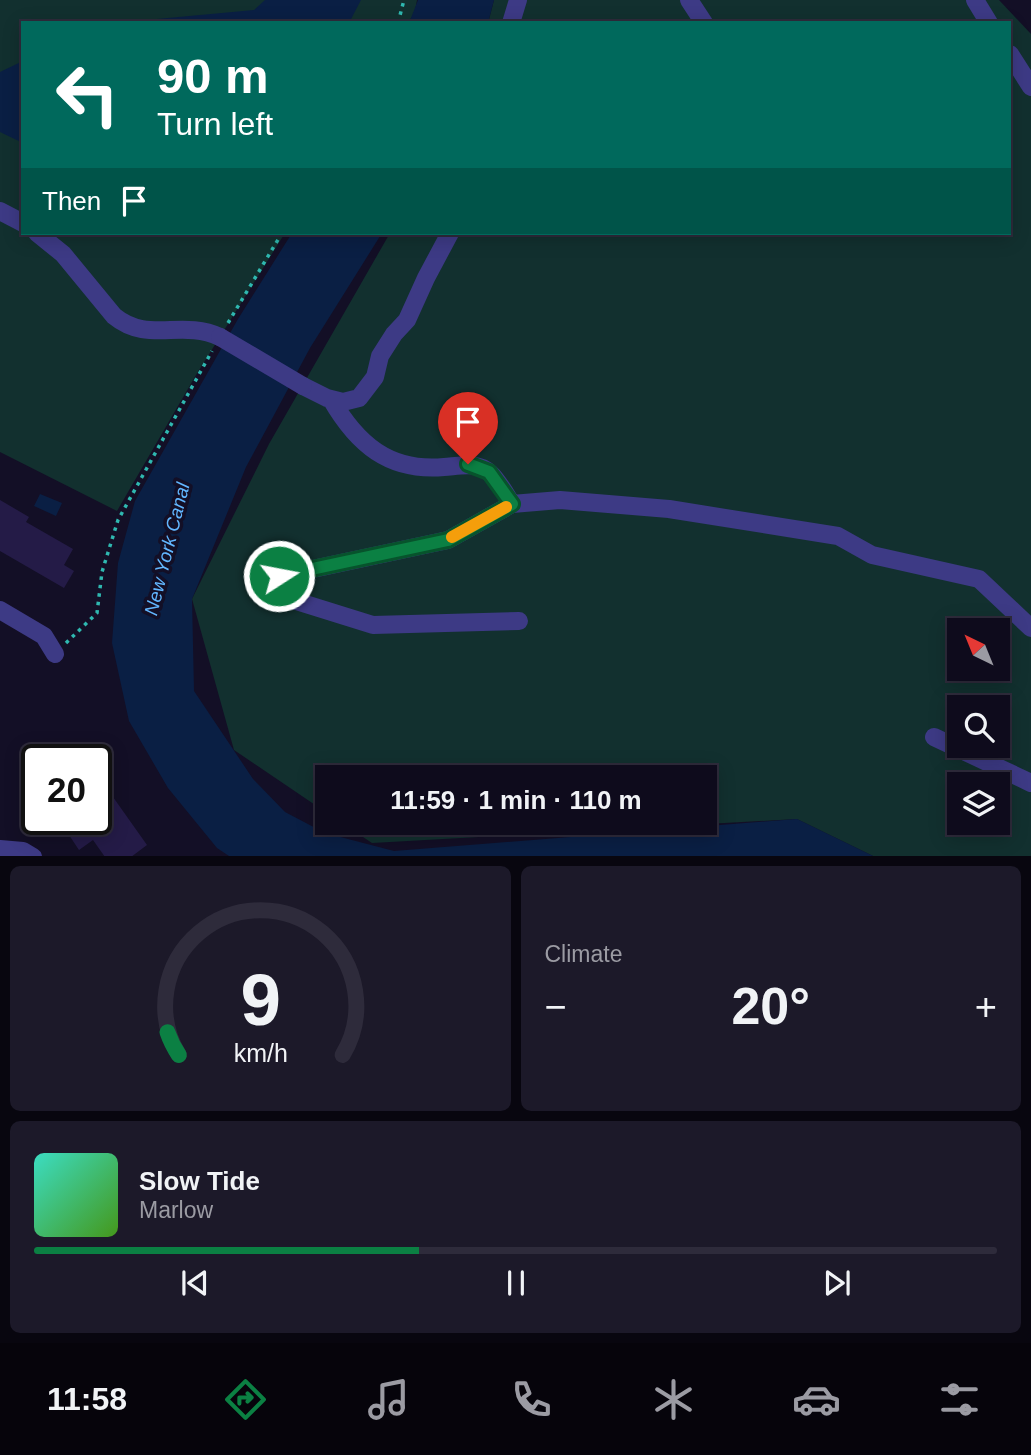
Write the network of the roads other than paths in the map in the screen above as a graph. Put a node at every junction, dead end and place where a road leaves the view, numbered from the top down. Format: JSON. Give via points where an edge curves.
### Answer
{"nodes":[{"id":1,"x":518,"y":0,"type":"edge"},
{"id":2,"x":690,"y":0,"type":"edge"},
{"id":3,"x":975,"y":0,"type":"edge"},
{"id":4,"x":512,"y":21,"type":"edge"},
{"id":5,"x":704,"y":21,"type":"edge"},
{"id":6,"x":988,"y":21,"type":"edge"},
{"id":7,"x":1011,"y":56,"type":"edge"},
{"id":8,"x":1031,"y":87,"type":"edge"},
{"id":9,"x":0,"y":211,"type":"edge"},
{"id":10,"x":21,"y":222,"type":"edge"},
{"id":11,"x":39,"y":235,"type":"edge"},
{"id":12,"x":449,"y":235,"type":"edge"},
{"id":13,"x":331,"y":399,"type":"junction"},
{"id":14,"x":512,"y":504,"type":"junction"},
{"id":15,"x":0,"y":610,"type":"edge"},
{"id":16,"x":519,"y":621,"type":"dead end"},
{"id":17,"x":1031,"y":628,"type":"edge"},
{"id":18,"x":55,"y":654,"type":"road end"},
{"id":19,"x":934,"y":737,"type":"dead end"},
{"id":20,"x":1031,"y":783,"type":"edge"},
{"id":21,"x":0,"y":849,"type":"edge"},
{"id":22,"x":33,"y":856,"type":"edge"}],
"edges":[{"from":1,"to":4,"type":"street"},
{"from":2,"to":5,"type":"street"},
{"from":3,"to":6,"type":"street"},
{"from":7,"to":8,"type":"street"},
{"from":9,"to":10,"type":"street"},
{"from":11,"to":13,"type":"street","bridge":true,"via":[[63,254],[123,323],[142,330],[195,329],[221,336]]},
{"from":12,"to":13,"type":"street","via":[[407,320],[380,356],[375,377],[359,398]]},
{"from":13,"to":14,"type":"street","via":[[342,419],[376,454],[407,466],[468,464],[489,472]]},
{"from":14,"to":16,"type":"street","via":[[448,540],[279,576],[273,583],[285,600],[373,625]]},
{"from":14,"to":17,"type":"street","via":[[560,500],[668,509],[838,536],[872,555],[979,579]]},
{"from":15,"to":18,"type":"street","via":[[44,636]]},
{"from":19,"to":20,"type":"street"},
{"from":21,"to":22,"type":"street"}]}
